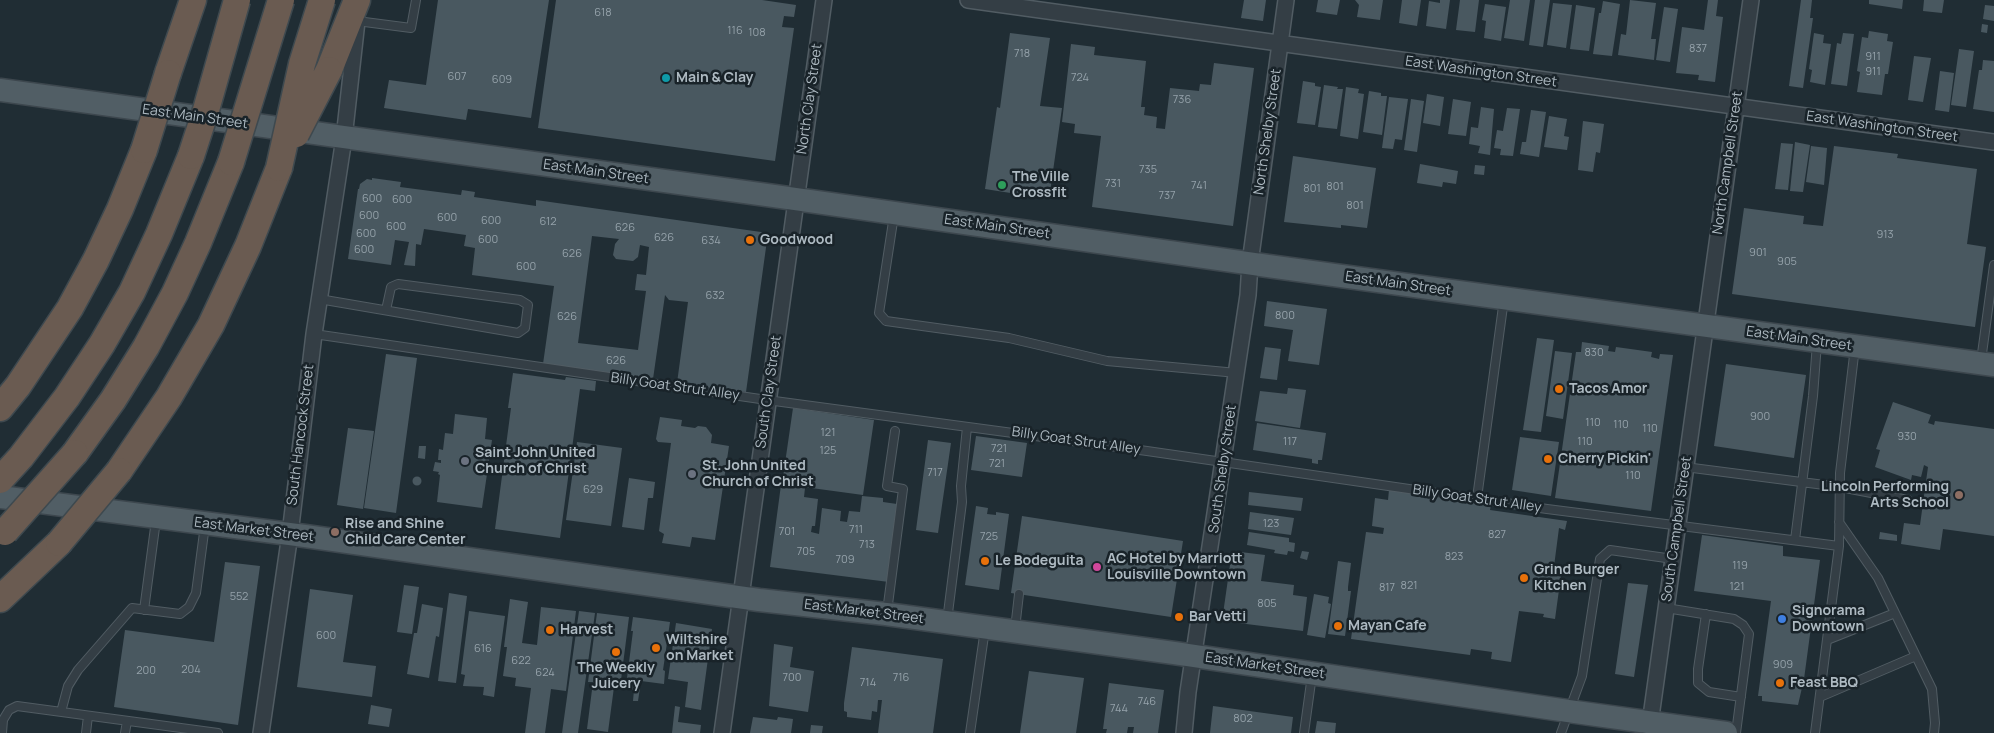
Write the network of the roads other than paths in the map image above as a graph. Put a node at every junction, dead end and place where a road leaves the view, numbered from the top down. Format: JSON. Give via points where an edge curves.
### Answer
{"nodes":[{"id":1,"x":175,"y":0,"type":"edge"},
{"id":2,"x":193,"y":0,"type":"edge"},
{"id":3,"x":237,"y":0,"type":"edge"},
{"id":4,"x":281,"y":0,"type":"edge"},
{"id":5,"x":322,"y":0,"type":"edge"},
{"id":6,"x":362,"y":0,"type":"edge"},
{"id":7,"x":416,"y":0,"type":"edge"},
{"id":8,"x":824,"y":0,"type":"edge"},
{"id":9,"x":968,"y":0,"type":"edge"},
{"id":10,"x":1286,"y":0,"type":"edge"},
{"id":11,"x":1751,"y":0,"type":"edge"},
{"id":12,"x":357,"y":10,"type":"edge"},
{"id":13,"x":1280,"y":44,"type":"junction"},
{"id":14,"x":168,"y":73,"type":"junction"},
{"id":15,"x":0,"y":90,"type":"edge"},
{"id":16,"x":1736,"y":107,"type":"junction"},
{"id":17,"x":344,"y":138,"type":"junction"},
{"id":18,"x":1994,"y":142,"type":"edge"},
{"id":19,"x":278,"y":168,"type":"junction"},
{"id":20,"x":795,"y":199,"type":"junction"},
{"id":21,"x":894,"y":213,"type":"junction"},
{"id":22,"x":1250,"y":263,"type":"junction"},
{"id":23,"x":1994,"y":265,"type":"edge"},
{"id":24,"x":1504,"y":298,"type":"junction"},
{"id":25,"x":319,"y":299,"type":"junction"},
{"id":26,"x":386,"y":310,"type":"junction"},
{"id":27,"x":1706,"y":325,"type":"junction"},
{"id":28,"x":314,"y":334,"type":"junction"},
{"id":29,"x":1818,"y":341,"type":"junction"},
{"id":30,"x":1855,"y":346,"type":"junction"},
{"id":31,"x":1987,"y":364,"type":"edge"},
{"id":32,"x":1237,"y":373,"type":"junction"},
{"id":33,"x":767,"y":400,"type":"junction"},
{"id":34,"x":0,"y":408,"type":"edge"},
{"id":35,"x":967,"y":427,"type":"junction"},
{"id":36,"x":895,"y":431,"type":"dead end"},
{"id":37,"x":1224,"y":462,"type":"junction"},
{"id":38,"x":1685,"y":467,"type":"junction"},
{"id":39,"x":0,"y":480,"type":"edge"},
{"id":40,"x":1803,"y":481,"type":"junction"},
{"id":41,"x":1840,"y":487,"type":"junction"},
{"id":42,"x":0,"y":497,"type":"edge"},
{"id":43,"x":1477,"y":498,"type":"junction"},
{"id":44,"x":1908,"y":500,"type":"dead end"},
{"id":45,"x":156,"y":518,"type":"junction"},
{"id":46,"x":1839,"y":522,"type":"junction"},
{"id":47,"x":206,"y":524,"type":"junction"},
{"id":48,"x":1678,"y":524,"type":"junction"},
{"id":49,"x":2,"y":534,"type":"edge"},
{"id":50,"x":290,"y":534,"type":"junction"},
{"id":51,"x":1795,"y":540,"type":"junction"},
{"id":52,"x":1839,"y":546,"type":"junction"},
{"id":53,"x":1673,"y":559,"type":"junction"},
{"id":54,"x":1019,"y":594,"type":"dead end"},
{"id":55,"x":740,"y":597,"type":"junction"},
{"id":56,"x":0,"y":599,"type":"edge"},
{"id":57,"x":1666,"y":608,"type":"junction"},
{"id":58,"x":144,"y":610,"type":"junction"},
{"id":59,"x":1895,"y":612,"type":"junction"},
{"id":60,"x":886,"y":614,"type":"junction"},
{"id":61,"x":1706,"y":614,"type":"junction"},
{"id":62,"x":947,"y":622,"type":"junction"},
{"id":63,"x":985,"y":627,"type":"junction"},
{"id":64,"x":1014,"y":631,"type":"junction"},
{"id":65,"x":1827,"y":640,"type":"junction"},
{"id":66,"x":1194,"y":656,"type":"junction"},
{"id":67,"x":1916,"y":656,"type":"junction"},
{"id":68,"x":1312,"y":674,"type":"junction"},
{"id":69,"x":1741,"y":697,"type":"junction"},
{"id":70,"x":1820,"y":698,"type":"junction"},
{"id":71,"x":61,"y":712,"type":"junction"},
{"id":72,"x":1568,"y":712,"type":"junction"},
{"id":73,"x":88,"y":716,"type":"junction"},
{"id":74,"x":127,"y":721,"type":"junction"},
{"id":75,"x":152,"y":724,"type":"junction"},
{"id":76,"x":1649,"y":728,"type":"edge"},
{"id":77,"x":2,"y":733,"type":"edge"},
{"id":78,"x":86,"y":733,"type":"edge"},
{"id":79,"x":125,"y":733,"type":"edge"},
{"id":80,"x":151,"y":733,"type":"edge"},
{"id":81,"x":218,"y":733,"type":"edge"},
{"id":82,"x":262,"y":733,"type":"edge"},
{"id":83,"x":722,"y":733,"type":"edge"},
{"id":84,"x":970,"y":733,"type":"edge"},
{"id":85,"x":1184,"y":733,"type":"edge"},
{"id":86,"x":1304,"y":733,"type":"edge"},
{"id":87,"x":1561,"y":733,"type":"edge"},
{"id":88,"x":1726,"y":733,"type":"edge"},
{"id":89,"x":1736,"y":733,"type":"edge"},
{"id":90,"x":1815,"y":733,"type":"edge"},
{"id":91,"x":1934,"y":733,"type":"edge"}],
"edges":[{"from":1,"to":14,"type":"highway"},
{"from":2,"to":14,"type":"highway"},
{"from":3,"to":39,"type":"highway","bridge":true,"via":[[191,156],[160,234],[132,292],[67,398]]},
{"from":4,"to":49,"type":"highway","bridge":true,"via":[[231,162],[175,293],[146,347],[75,453]]},
{"from":5,"to":19,"type":"highway","bridge":true,"via":[[302,64]]},
{"from":6,"to":12,"type":"street","name":"South Hancock Street"},
{"from":7,"to":12,"type":"lane","via":[[411,28]]},
{"from":8,"to":20,"type":"street","name":"North Clay Street"},
{"from":9,"to":13,"type":"street","name":"East Washington Street"},
{"from":10,"to":13,"type":"street","name":"North Shelby Street"},
{"from":11,"to":16,"type":"street","name":"North Campbell Street"},
{"from":12,"to":17,"type":"street","name":"South Hancock Street"},
{"from":12,"to":19,"type":"highway","bridge":true},
{"from":13,"to":16,"type":"street","name":"East Washington Street"},
{"from":13,"to":22,"type":"street","name":"North Shelby Street"},
{"from":14,"to":34,"type":"highway","bridge":true,"via":[[144,150],[116,217],[70,308]]},
{"from":15,"to":17,"type":"main road","name":"East Main Street"},
{"from":16,"to":18,"type":"street","name":"East Washington Street"},
{"from":16,"to":27,"type":"street","name":"North Campbell Street"},
{"from":17,"to":20,"type":"main road","name":"East Main Street"},
{"from":17,"to":25,"type":"street","name":"South Hancock Street"},
{"from":19,"to":56,"type":"highway","bridge":true,"via":[[248,246],[211,324],[169,397],[119,471],[59,543]]},
{"from":20,"to":21,"type":"main road","name":"East Main Street"},
{"from":20,"to":33,"type":"street","name":"South Clay Street"},
{"from":21,"to":22,"type":"main road","name":"East Main Street"},
{"from":21,"to":32,"type":"lane","via":[[879,313],[886,321],[1009,338],[1107,361]]},
{"from":22,"to":24,"type":"main road","name":"East Main Street"},
{"from":22,"to":32,"type":"street","name":"South Shelby Street"},
{"from":23,"to":31,"type":"lane"},
{"from":24,"to":27,"type":"main road","name":"East Main Street"},
{"from":24,"to":43,"type":"lane"},
{"from":25,"to":26,"type":"lane"},
{"from":25,"to":28,"type":"street","name":"South Hancock Street"},
{"from":26,"to":26,"type":"lane","via":[[518,333],[526,328],[528,305],[520,300],[398,284],[391,287]]},
{"from":27,"to":29,"type":"main road","name":"East Main Street"},
{"from":27,"to":38,"type":"street","name":"South Campbell Street"},
{"from":28,"to":33,"type":"lane","name":"Billy Goat Strut Alley"},
{"from":28,"to":50,"type":"street","name":"South Hancock Street"},
{"from":29,"to":30,"type":"main road","name":"East Main Street"},
{"from":29,"to":40,"type":"lane"},
{"from":30,"to":31,"type":"main road","name":"East Main Street"},
{"from":30,"to":41,"type":"lane"},
{"from":32,"to":37,"type":"street","name":"South Shelby Street"},
{"from":33,"to":35,"type":"lane","name":"Billy Goat Strut Alley"},
{"from":33,"to":55,"type":"street","name":"South Clay Street"},
{"from":35,"to":37,"type":"lane","name":"Billy Goat Strut Alley"},
{"from":35,"to":62,"type":"lane","via":[[962,502]]},
{"from":36,"to":60,"type":"lane","via":[[887,486],[903,489]]},
{"from":37,"to":43,"type":"lane","name":"Billy Goat Strut Alley"},
{"from":37,"to":66,"type":"street","name":"South Shelby Street"},
{"from":38,"to":40,"type":"lane"},
{"from":38,"to":48,"type":"street","name":"South Campbell Street"},
{"from":40,"to":41,"type":"lane"},
{"from":40,"to":51,"type":"lane"},
{"from":41,"to":44,"type":"lane"},
{"from":41,"to":46,"type":"lane"},
{"from":42,"to":45,"type":"main road","name":"East Market Street"},
{"from":43,"to":48,"type":"lane","name":"Billy Goat Strut Alley"},
{"from":45,"to":47,"type":"main road","name":"East Market Street"},
{"from":45,"to":58,"type":"lane"},
{"from":46,"to":52,"type":"lane"},
{"from":46,"to":59,"type":"lane","via":[[1878,578]]},
{"from":47,"to":50,"type":"main road","name":"East Market Street"},
{"from":47,"to":58,"type":"lane","via":[[196,593],[189,607],[180,614]]},
{"from":48,"to":51,"type":"lane","name":"Billy Goat Strut Alley"},
{"from":48,"to":53,"type":"street","name":"South Campbell Street"},
{"from":50,"to":55,"type":"main road","name":"East Market Street"},
{"from":50,"to":82,"type":"street","name":"South Hancock Street"},
{"from":51,"to":52,"type":"lane","name":"Billy Goat Strut Alley"},
{"from":52,"to":65,"type":"lane"},
{"from":53,"to":57,"type":"street","name":"South Campbell Street"},
{"from":53,"to":72,"type":"lane","via":[[1610,550],[1600,559],[1582,676]]},
{"from":54,"to":64,"type":"lane"},
{"from":55,"to":60,"type":"main road","name":"East Market Street"},
{"from":55,"to":83,"type":"street","name":"South Clay Street"},
{"from":57,"to":61,"type":"lane"},
{"from":57,"to":76,"type":"street","name":"South Campbell Street"},
{"from":58,"to":71,"type":"lane","via":[[132,608],[78,670],[68,686]]},
{"from":59,"to":65,"type":"lane"},
{"from":59,"to":67,"type":"lane"},
{"from":60,"to":62,"type":"main road","name":"East Market Street"},
{"from":61,"to":69,"type":"lane","via":[[1734,619],[1749,634]]},
{"from":61,"to":69,"type":"lane","via":[[1698,683],[1709,692]]},
{"from":62,"to":63,"type":"main road","name":"East Market Street"},
{"from":63,"to":64,"type":"main road","name":"East Market Street"},
{"from":63,"to":84,"type":"lane"},
{"from":64,"to":66,"type":"main road","name":"East Market Street"},
{"from":65,"to":70,"type":"lane"},
{"from":66,"to":68,"type":"main road","name":"East Market Street"},
{"from":66,"to":85,"type":"street","name":"South Shelby Street"},
{"from":67,"to":70,"type":"lane"},
{"from":67,"to":91,"type":"lane","via":[[1932,689]]},
{"from":68,"to":72,"type":"main road","name":"East Market Street"},
{"from":68,"to":86,"type":"lane"},
{"from":69,"to":89,"type":"lane"},
{"from":70,"to":90,"type":"lane"},
{"from":71,"to":73,"type":"lane"},
{"from":71,"to":77,"type":"lane","via":[[16,706],[6,715]]},
{"from":72,"to":76,"type":"main road","name":"East Market Street"},
{"from":72,"to":87,"type":"lane"},
{"from":73,"to":74,"type":"lane"},
{"from":73,"to":78,"type":"lane"},
{"from":74,"to":75,"type":"lane"},
{"from":74,"to":79,"type":"lane"},
{"from":75,"to":80,"type":"lane"},
{"from":75,"to":81,"type":"lane"},
{"from":76,"to":88,"type":"main road","name":"East Market Street"}]}
